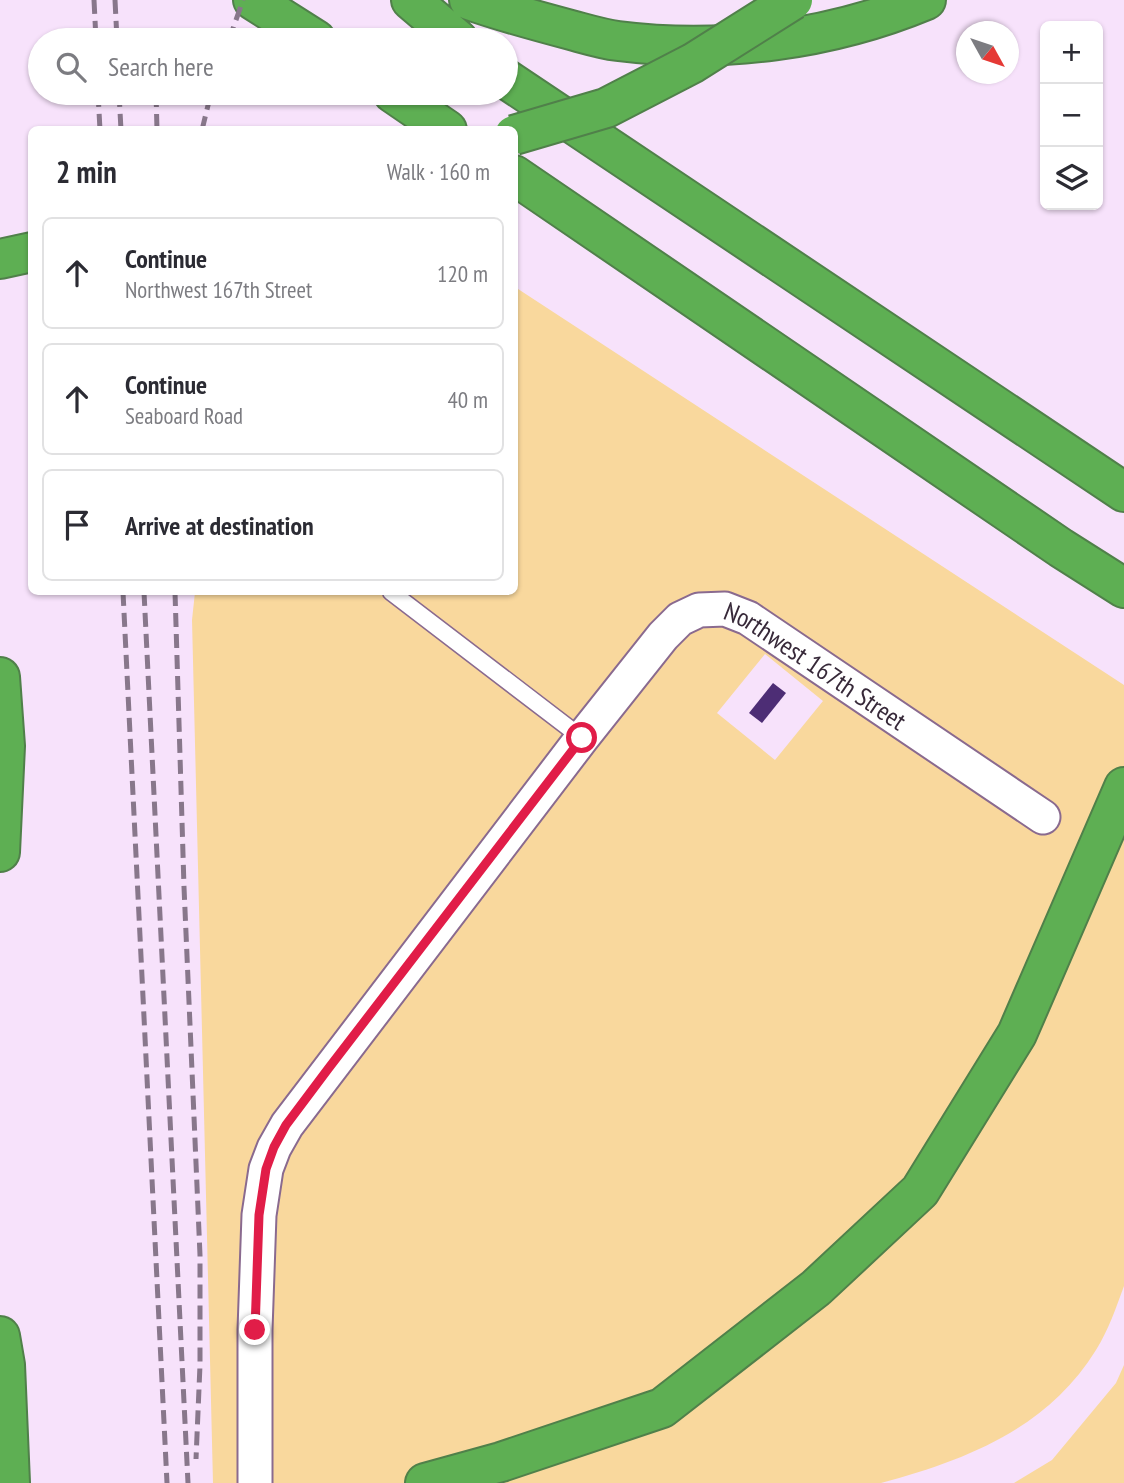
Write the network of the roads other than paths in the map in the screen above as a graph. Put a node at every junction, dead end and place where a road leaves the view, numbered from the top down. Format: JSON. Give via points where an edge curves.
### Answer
{"nodes":[{"id":1,"x":253,"y":0,"type":"edge"},
{"id":2,"x":411,"y":0,"type":"edge"},
{"id":3,"x":469,"y":0,"type":"edge"},
{"id":4,"x":793,"y":0,"type":"edge"},
{"id":5,"x":926,"y":0,"type":"edge"},
{"id":6,"x":296,"y":28,"type":"edge"},
{"id":7,"x":444,"y":28,"type":"edge"},
{"id":8,"x":518,"y":87,"type":"edge"},
{"id":9,"x":411,"y":105,"type":"edge"},
{"id":10,"x":441,"y":126,"type":"edge"},
{"id":11,"x":518,"y":134,"type":"edge"},
{"id":12,"x":518,"y":178,"type":"edge"},
{"id":13,"x":28,"y":254,"type":"edge"},
{"id":14,"x":0,"y":259,"type":"edge"},
{"id":15,"x":1124,"y":492,"type":"edge"},
{"id":16,"x":1124,"y":588,"type":"edge"},
{"id":17,"x":395,"y":595,"type":"edge"},
{"id":18,"x":0,"y":677,"type":"edge"},
{"id":19,"x":582,"y":738,"type":"junction"},
{"id":20,"x":1124,"y":787,"type":"edge"},
{"id":21,"x":1043,"y":817,"type":"dead end"},
{"id":22,"x":0,"y":852,"type":"edge"},
{"id":23,"x":0,"y":1336,"type":"edge"},
{"id":24,"x":10,"y":1483,"type":"edge"},
{"id":25,"x":255,"y":1483,"type":"edge"},
{"id":26,"x":425,"y":1483,"type":"edge"}],
"edges":[{"from":1,"to":6,"type":"highway"},
{"from":2,"to":7,"type":"highway"},
{"from":3,"to":5,"type":"highway","via":[[615,41],[696,48],[791,39],[895,13]]},
{"from":4,"to":11,"type":"highway","bridge":true,"via":[[693,63],[606,108]]},
{"from":8,"to":15,"type":"highway"},
{"from":9,"to":10,"type":"highway"},
{"from":12,"to":16,"type":"highway"},
{"from":13,"to":14,"type":"highway"},
{"from":17,"to":19,"type":"lane"},
{"from":18,"to":22,"type":"highway","via":[[5,746]]},
{"from":19,"to":21,"type":"street","name":"Northwest 167th Street","via":[[680,619],[699,610],[726,608],[782,640]]},
{"from":19,"to":25,"type":"street","name":"Northwest 167th Street","via":[[328,1069],[274,1147],[259,1215]]},
{"from":20,"to":26,"type":"highway","via":[[1017,1034],[920,1191],[816,1289],[662,1408]]},
{"from":23,"to":24,"type":"highway"}]}
